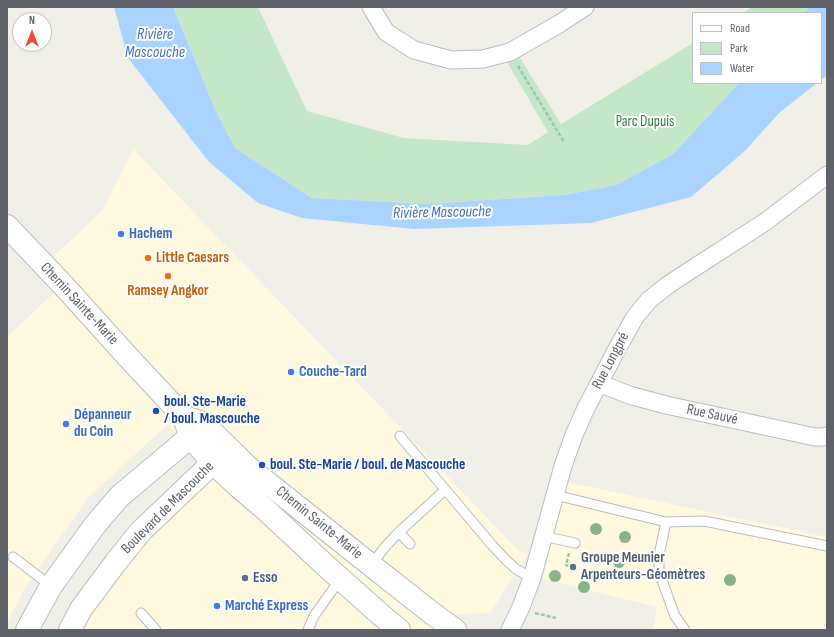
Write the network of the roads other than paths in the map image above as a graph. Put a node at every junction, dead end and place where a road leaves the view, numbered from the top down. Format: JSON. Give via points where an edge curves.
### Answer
{"nodes":[{"id":1,"x":371,"y":7,"type":"edge"},
{"id":2,"x":585,"y":7,"type":"edge"},
{"id":3,"x":827,"y":175,"type":"edge"},
{"id":4,"x":7,"y":226,"type":"edge"},
{"id":5,"x":599,"y":383,"type":"junction"},
{"id":6,"x":193,"y":425,"type":"junction"},
{"id":7,"x":400,"y":436,"type":"dead end"},
{"id":8,"x":827,"y":436,"type":"edge"},
{"id":9,"x":220,"y":455,"type":"junction"},
{"id":10,"x":445,"y":490,"type":"junction"},
{"id":11,"x":555,"y":495,"type":"junction"},
{"id":12,"x":666,"y":522,"type":"junction"},
{"id":13,"x":399,"y":532,"type":"junction"},
{"id":14,"x":543,"y":536,"type":"junction"},
{"id":15,"x":575,"y":543,"type":"dead end"},
{"id":16,"x":410,"y":544,"type":"dead end"},
{"id":17,"x":827,"y":546,"type":"edge"},
{"id":18,"x":13,"y":557,"type":"dead end"},
{"id":19,"x":371,"y":565,"type":"junction"},
{"id":20,"x":341,"y":578,"type":"junction"},
{"id":21,"x":532,"y":578,"type":"junction"},
{"id":22,"x":51,"y":586,"type":"junction"},
{"id":23,"x":141,"y":613,"type":"dead end"},
{"id":24,"x":27,"y":630,"type":"edge"},
{"id":25,"x":70,"y":630,"type":"edge"},
{"id":26,"x":156,"y":630,"type":"edge"},
{"id":27,"x":308,"y":630,"type":"edge"},
{"id":28,"x":399,"y":630,"type":"edge"},
{"id":29,"x":455,"y":630,"type":"edge"},
{"id":30,"x":510,"y":630,"type":"edge"},
{"id":31,"x":685,"y":630,"type":"edge"}],
"edges":[{"from":1,"to":2,"type":"street","via":[[386,32],[414,50],[451,60],[483,59],[510,52]]},
{"from":3,"to":5,"type":"street","name":"Rue Longpré","via":[[766,222],[683,275],[650,300],[635,317]]},
{"from":4,"to":6,"type":"main road","name":"Chemin Sainte-Marie"},
{"from":5,"to":8,"type":"street","name":"Rue Sauvé","via":[[629,395],[666,405],[815,437]]},
{"from":5,"to":11,"type":"street","name":"Rue Longpré","via":[[574,435]]},
{"from":6,"to":9,"type":"main road","name":"Chemin Sainte-Marie"},
{"from":6,"to":22,"type":"main road","via":[[120,496],[95,525]]},
{"from":7,"to":10,"type":"lane"},
{"from":9,"to":19,"type":"main road","name":"Chemin Sainte-Marie","via":[[249,468]]},
{"from":9,"to":20,"type":"main road","name":"Chemin Sainte-Marie","via":[[239,487]]},
{"from":9,"to":25,"type":"main road","name":"Boulevard de Mascouche","via":[[141,531],[81,609]]},
{"from":10,"to":13,"type":"lane"},
{"from":10,"to":21,"type":"lane","via":[[507,561]]},
{"from":11,"to":12,"type":"lane"},
{"from":11,"to":14,"type":"street","name":"Rue Longpré"},
{"from":12,"to":17,"type":"lane","via":[[704,521]]},
{"from":12,"to":31,"type":"lane","via":[[659,555],[659,571],[675,616]]},
{"from":13,"to":16,"type":"lane"},
{"from":13,"to":19,"type":"lane"},
{"from":14,"to":15,"type":"lane"},
{"from":14,"to":21,"type":"street","name":"Rue Longpré"},
{"from":18,"to":22,"type":"lane"},
{"from":19,"to":29,"type":"main road","name":"Chemin Sainte-Marie"},
{"from":20,"to":27,"type":"lane","via":[[314,616]]},
{"from":20,"to":28,"type":"main road","name":"Chemin Sainte-Marie"},
{"from":21,"to":30,"type":"street","name":"Rue Longpré"},
{"from":22,"to":24,"type":"main road"},
{"from":23,"to":26,"type":"lane"}]}
